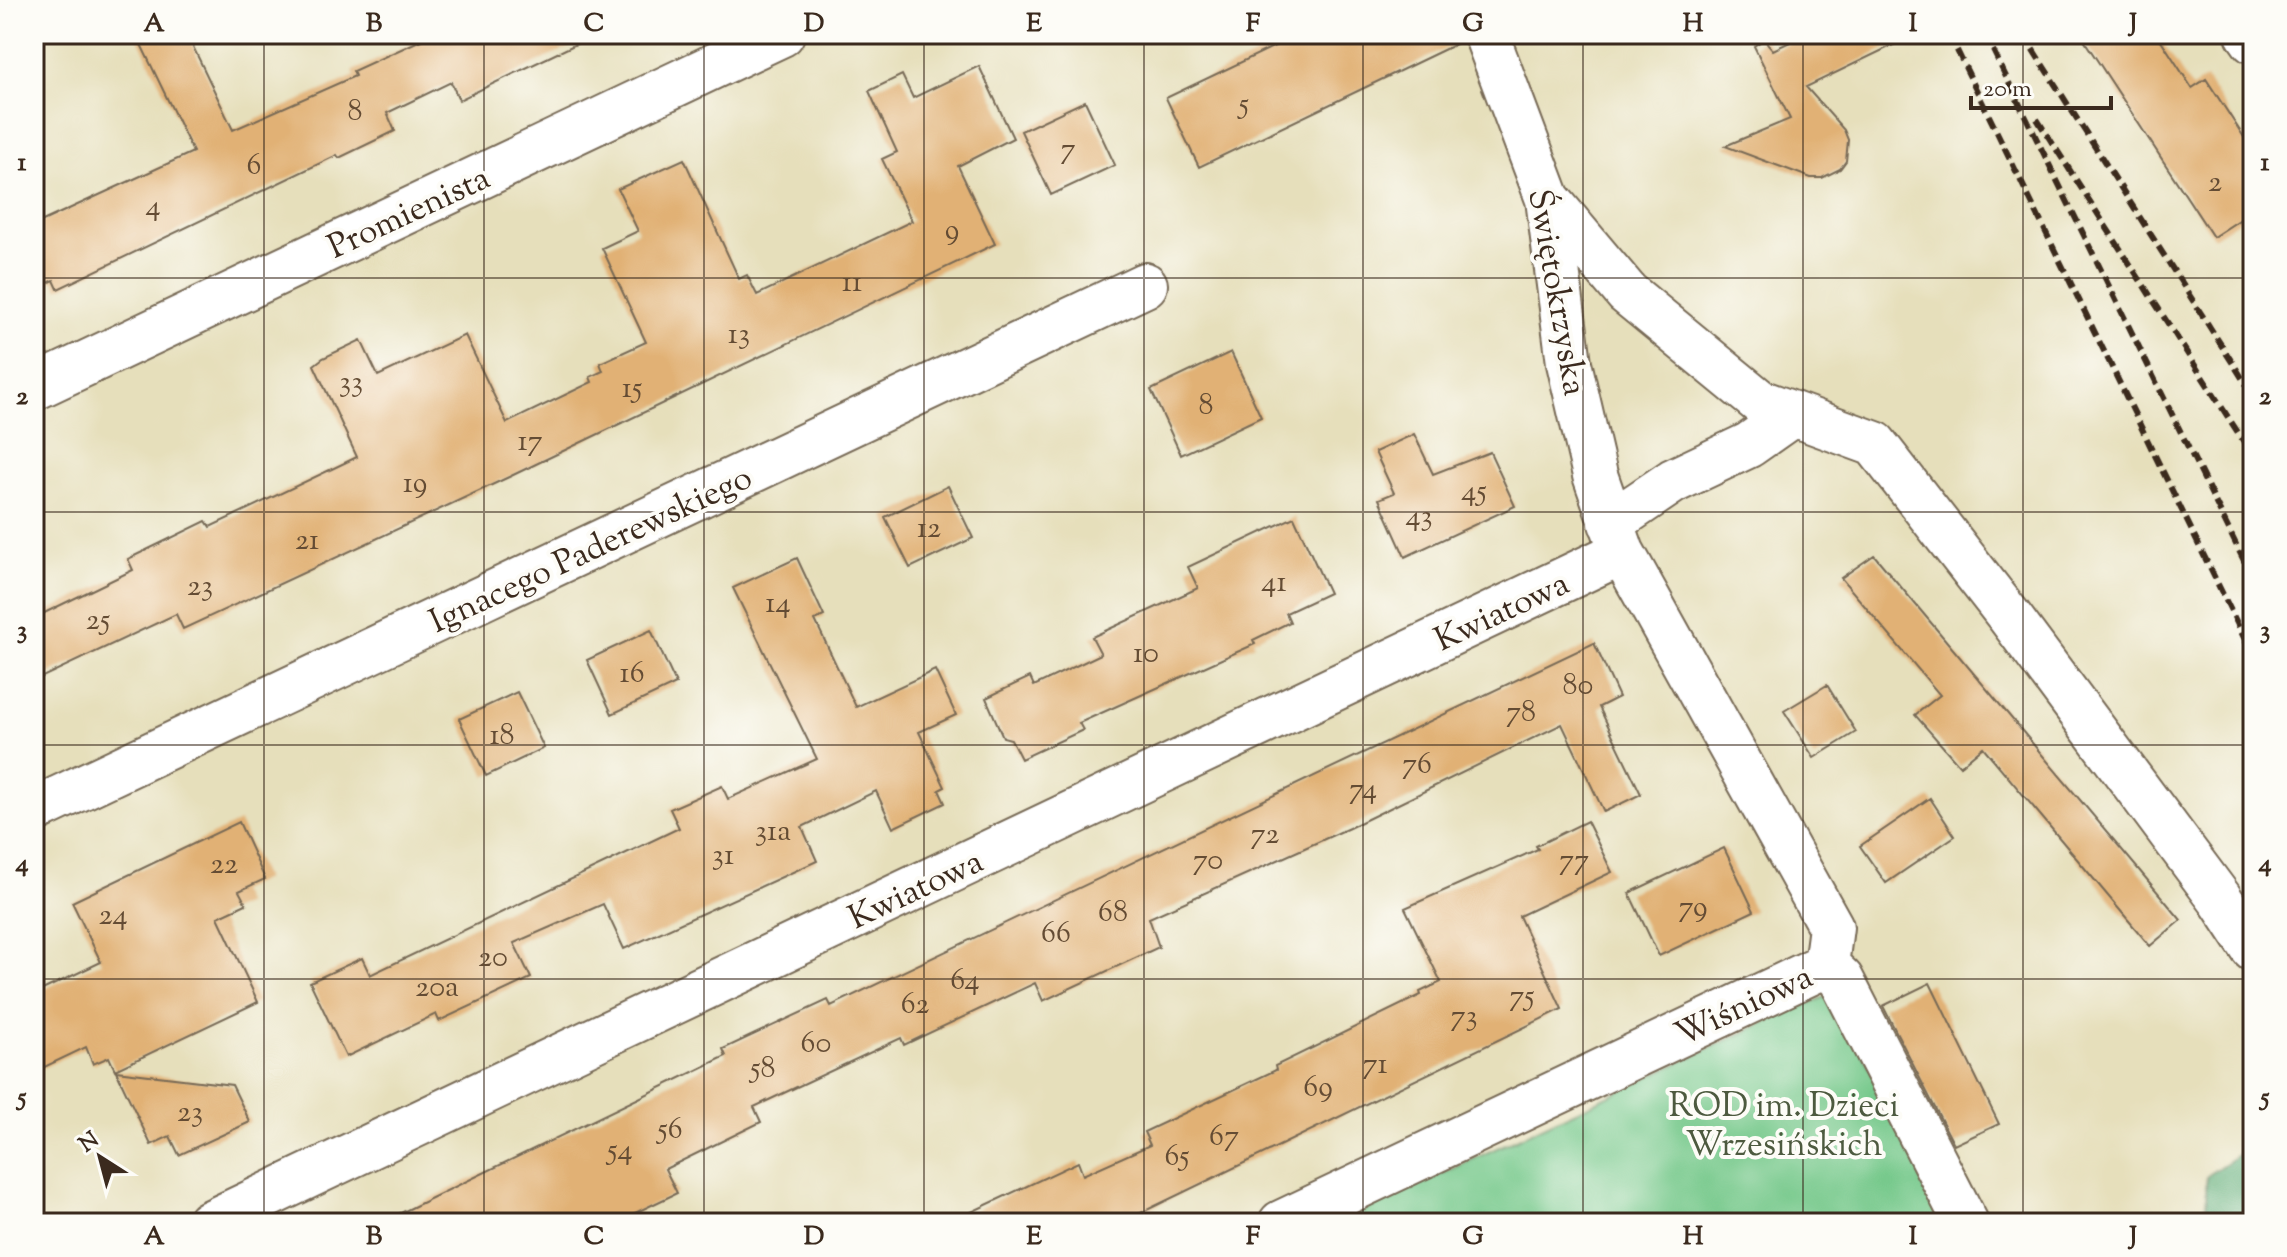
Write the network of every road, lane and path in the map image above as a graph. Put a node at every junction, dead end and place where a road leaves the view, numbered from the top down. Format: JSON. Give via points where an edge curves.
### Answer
{"nodes":[{"id":1,"x":782,"y":34,"type":"edge"},
{"id":2,"x":1486,"y":34,"type":"edge"},
{"id":3,"x":2248,"y":34,"type":"edge"},
{"id":4,"x":2253,"y":41,"type":"edge"},
{"id":5,"x":1548,"y":199,"type":"junction"},
{"id":6,"x":1145,"y":285,"type":"dead end"},
{"id":7,"x":34,"y":388,"type":"edge"},
{"id":8,"x":1793,"y":414,"type":"junction"},
{"id":9,"x":1617,"y":538,"type":"junction"},
{"id":10,"x":34,"y":810,"type":"edge"},
{"id":11,"x":2253,"y":949,"type":"edge"},
{"id":12,"x":1826,"y":965,"type":"junction"},
{"id":13,"x":209,"y":1223,"type":"edge"},
{"id":14,"x":1281,"y":1223,"type":"edge"},
{"id":15,"x":1966,"y":1223,"type":"edge"}],
"edges":[{"from":1,"to":7,"type":"street","name":"Promienista"},
{"from":2,"to":5,"type":"street","name":"Świętokrzyska"},
{"from":3,"to":4,"type":"street"},
{"from":5,"to":8,"type":"street","via":[[1627,293],[1760,402]]},
{"from":5,"to":9,"type":"street","name":"Świętokrzyska","via":[[1569,363],[1595,475]]},
{"from":6,"to":10,"type":"street","name":"Ignacego Paderewskiego"},
{"from":8,"to":9,"type":"street","name":"Kwiatowa","via":[[1749,445],[1673,481]]},
{"from":8,"to":11,"type":"street","via":[[1875,444],[2009,616]]},
{"from":9,"to":12,"type":"street","name":"Wiśniowa","via":[[1831,927]]},
{"from":9,"to":13,"type":"street","name":"Kwiatowa"},
{"from":12,"to":14,"type":"street","name":"Wiśniowa"},
{"from":12,"to":15,"type":"street","via":[[1841,979]]}]}
